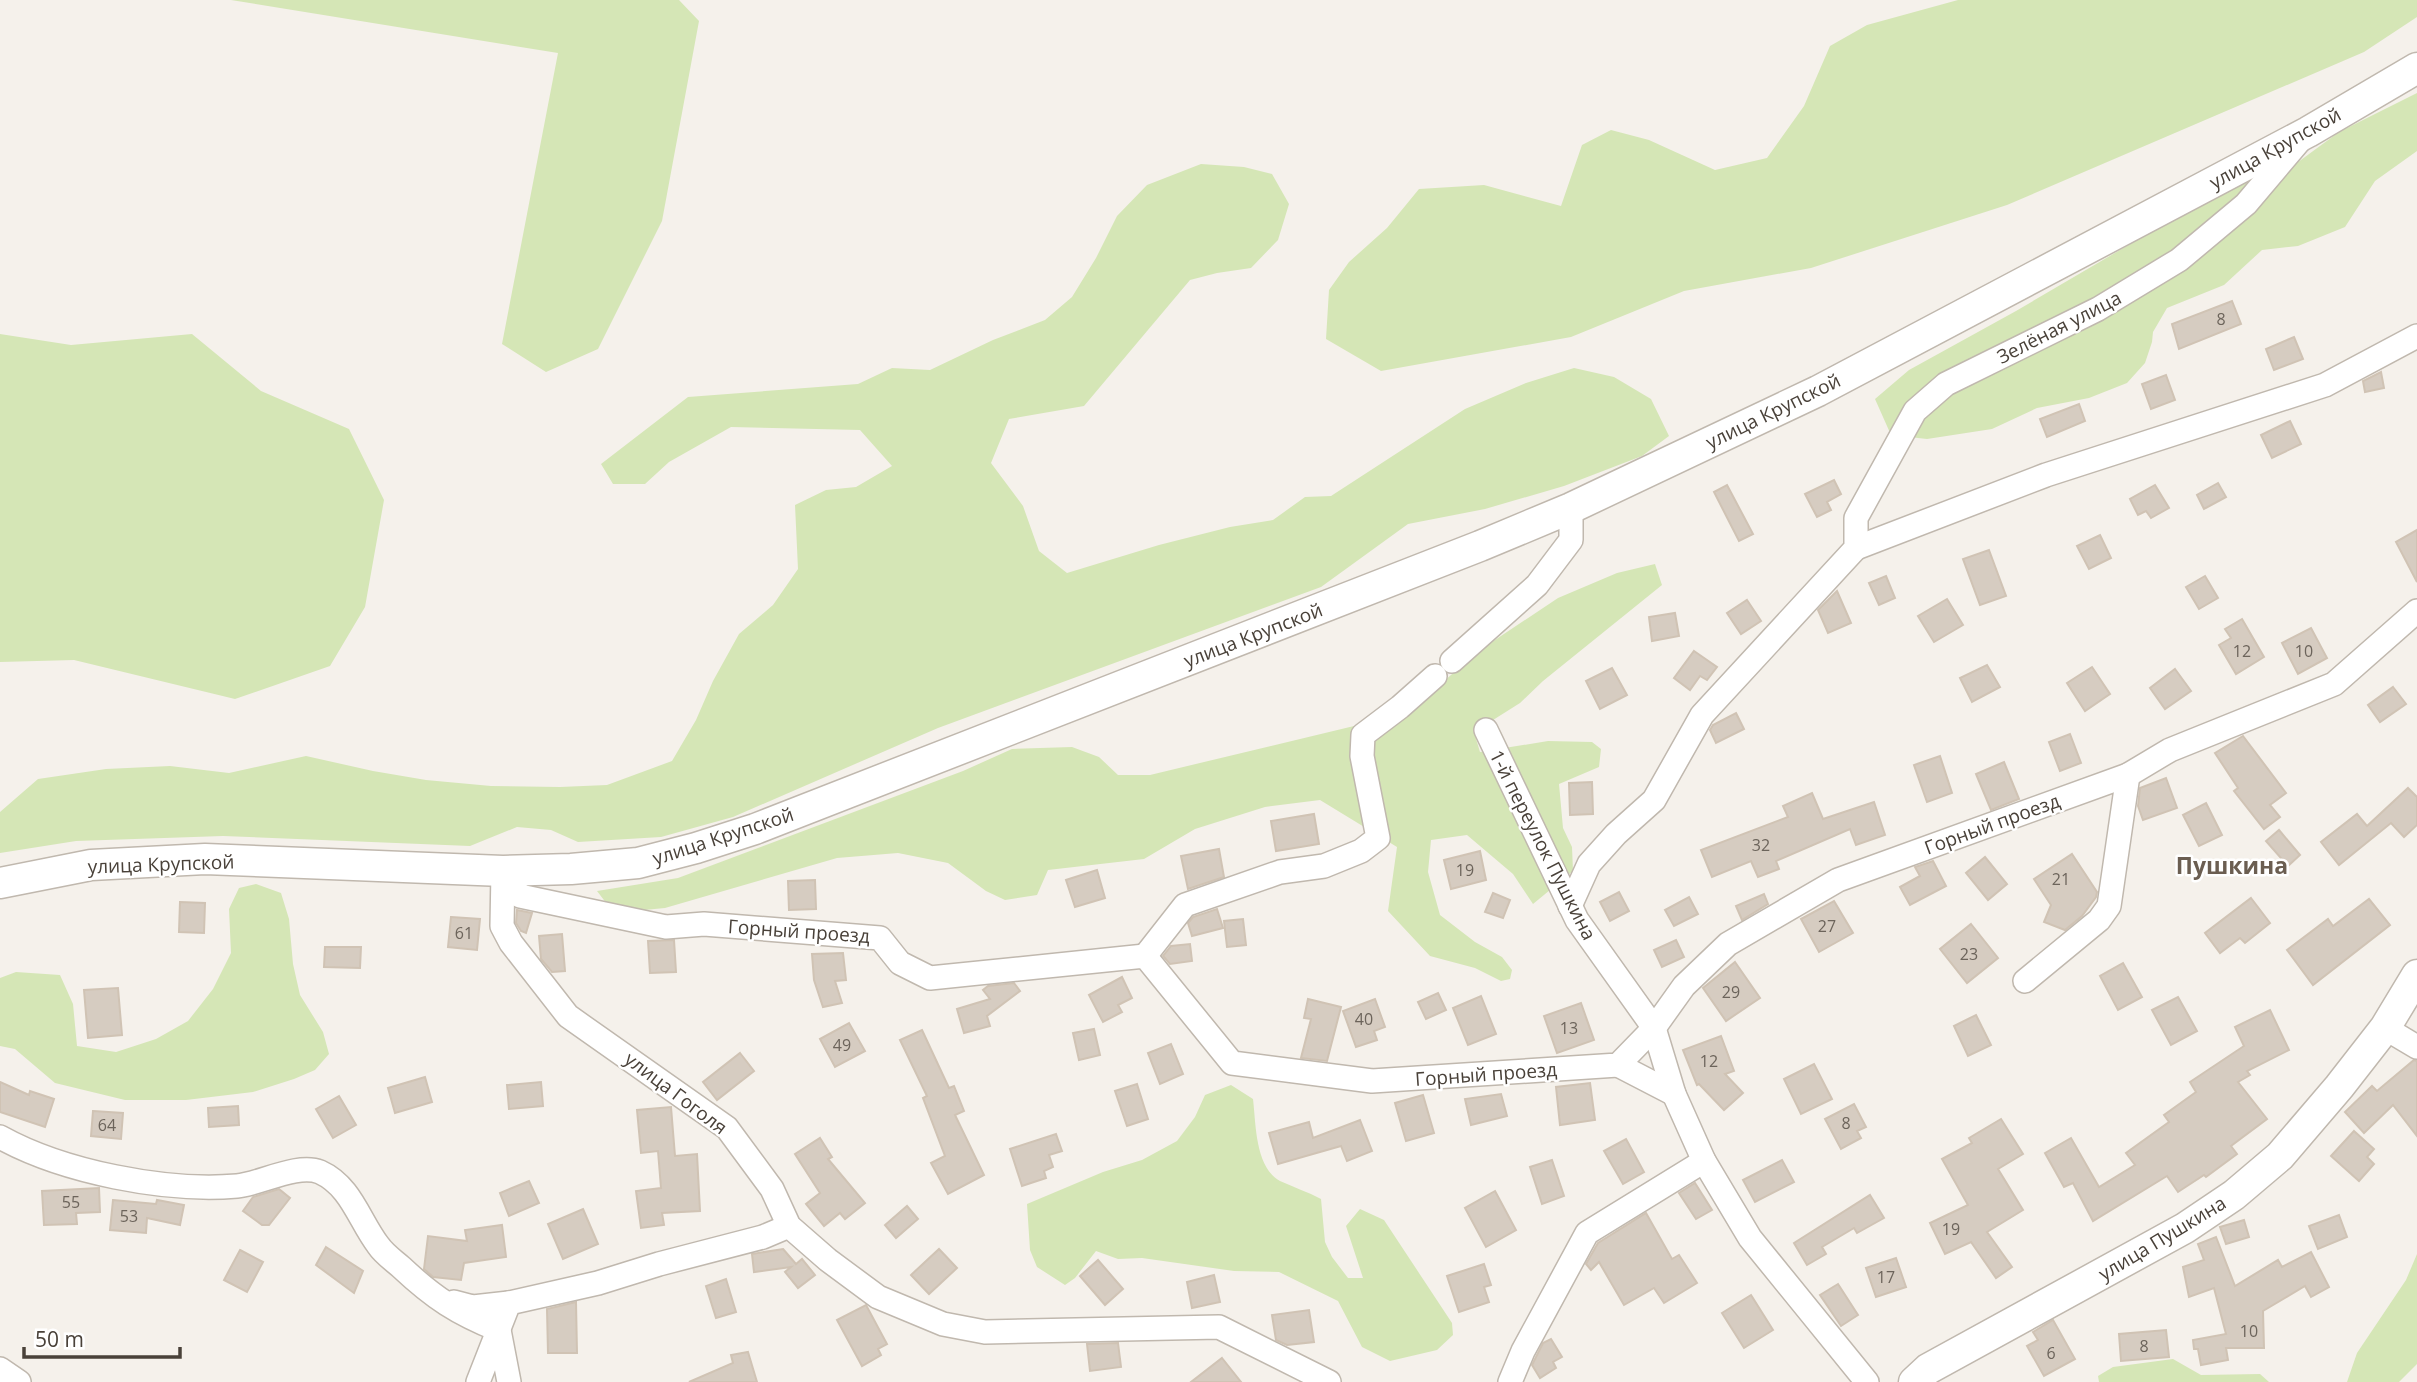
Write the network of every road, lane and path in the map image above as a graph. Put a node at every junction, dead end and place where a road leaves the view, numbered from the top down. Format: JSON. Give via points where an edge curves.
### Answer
{"nodes":[{"id":1,"x":2417,"y":68,"type":"edge"},
{"id":2,"x":2308,"y":132,"type":"junction"},
{"id":3,"x":2417,"y":337,"type":"edge"},
{"id":4,"x":1571,"y":508,"type":"junction"},
{"id":5,"x":1856,"y":548,"type":"junction"},
{"id":6,"x":2417,"y":611,"type":"edge"},
{"id":7,"x":1486,"y":730,"type":"dead end"},
{"id":8,"x":2128,"y":775,"type":"junction"},
{"id":9,"x":503,"y":871,"type":"junction"},
{"id":10,"x":0,"y":883,"type":"edge"},
{"id":11,"x":1570,"y":906,"type":"junction"},
{"id":12,"x":1144,"y":956,"type":"junction"},
{"id":13,"x":2417,"y":975,"type":"edge"},
{"id":14,"x":2025,"y":981,"type":"dead end"},
{"id":15,"x":1654,"y":1028,"type":"junction"},
{"id":16,"x":2385,"y":1028,"type":"junction"},
{"id":17,"x":2417,"y":1047,"type":"edge"},
{"id":18,"x":1618,"y":1065,"type":"junction"},
{"id":19,"x":1674,"y":1094,"type":"junction"},
{"id":20,"x":0,"y":1137,"type":"edge"},
{"id":21,"x":1704,"y":1161,"type":"junction"},
{"id":22,"x":789,"y":1226,"type":"junction"},
{"id":23,"x":438,"y":1298,"type":"junction"},
{"id":24,"x":509,"y":1303,"type":"junction"},
{"id":25,"x":499,"y":1330,"type":"junction"},
{"id":26,"x":0,"y":1369,"type":"edge"},
{"id":27,"x":19,"y":1382,"type":"edge"},
{"id":28,"x":478,"y":1382,"type":"edge"},
{"id":29,"x":509,"y":1382,"type":"edge"},
{"id":30,"x":1329,"y":1382,"type":"edge"},
{"id":31,"x":1510,"y":1382,"type":"edge"},
{"id":32,"x":1867,"y":1382,"type":"edge"},
{"id":33,"x":1914,"y":1382,"type":"edge"}],
"edges":[{"from":1,"to":2,"type":"street","name":"улица Крупской"},
{"from":2,"to":4,"type":"street","name":"улица Крупской","via":[[1818,391]]},
{"from":2,"to":5,"type":"street","name":"Зелёная улица","via":[[2246,204],[2179,260],[2098,309],[1946,384],[1914,411],[1856,519]]},
{"from":3,"to":5,"type":"street","via":[[2325,385],[2046,475]]},
{"from":4,"to":9,"type":"street","name":"улица Крупской","via":[[755,829],[638,863]]},
{"from":4,"to":12,"type":"street","via":[[1571,540],[1537,584],[1400,707],[1363,734],[1362,756],[1378,838],[1361,851],[1324,866],[1280,872],[1185,905]]},
{"from":5,"to":11,"type":"street","via":[[1702,715],[1654,800],[1589,864]]},
{"from":6,"to":8,"type":"street","name":"Горный проезд","via":[[2333,684],[2170,750]]},
{"from":7,"to":11,"type":"street","name":"1-й переулок Пушкина"},
{"from":8,"to":14,"type":"street","via":[[2109,906],[2099,920]]},
{"from":8,"to":15,"type":"street","name":"Горный проезд","via":[[1838,880],[1728,944],[1684,986]]},
{"from":9,"to":10,"type":"street","name":"улица Крупской","via":[[205,859],[91,864]]},
{"from":9,"to":12,"type":"street","name":"Горный проезд","via":[[520,896],[666,927],[704,924],[880,938],[900,962],[930,978]]},
{"from":9,"to":22,"type":"street","name":"улица Гоголя","via":[[502,926],[568,1016],[727,1128],[772,1189]]},
{"from":11,"to":15,"type":"street","name":"1-й переулок Пушкина"},
{"from":12,"to":18,"type":"street","name":"Горный проезд","via":[[1232,1063],[1372,1081]]},
{"from":13,"to":16,"type":"street","name":"улица Пушкина"},
{"from":15,"to":18,"type":"street","name":"Горный проезд"},
{"from":15,"to":19,"type":"street","name":"1-й переулок Пушкина"},
{"from":16,"to":17,"type":"street"},
{"from":16,"to":33,"type":"street","name":"улица Пушкина","via":[[2280,1156],[2234,1195],[2185,1228],[1928,1369]]},
{"from":18,"to":19,"type":"street"},
{"from":19,"to":21,"type":"street","name":"1-й переулок Пушкина"},
{"from":20,"to":23,"type":"street","via":[[39,1155],[85,1168],[201,1188],[241,1186],[287,1172],[317,1171],[340,1184],[379,1247]]},
{"from":21,"to":31,"type":"street","via":[[1587,1233]]},
{"from":21,"to":32,"type":"street","name":"1-й переулок Пушкина","via":[[1750,1238]]},
{"from":22,"to":24,"type":"street","via":[[598,1283]]},
{"from":22,"to":30,"type":"street","name":"улица Гоголя","via":[[878,1297],[943,1324],[985,1332],[1219,1327]]},
{"from":23,"to":24,"type":"street","via":[[473,1307]]},
{"from":23,"to":25,"type":"street","via":[[461,1315]]},
{"from":24,"to":25,"type":"street"},
{"from":25,"to":28,"type":"street"},
{"from":25,"to":29,"type":"street"},
{"from":26,"to":27,"type":"street"}]}
